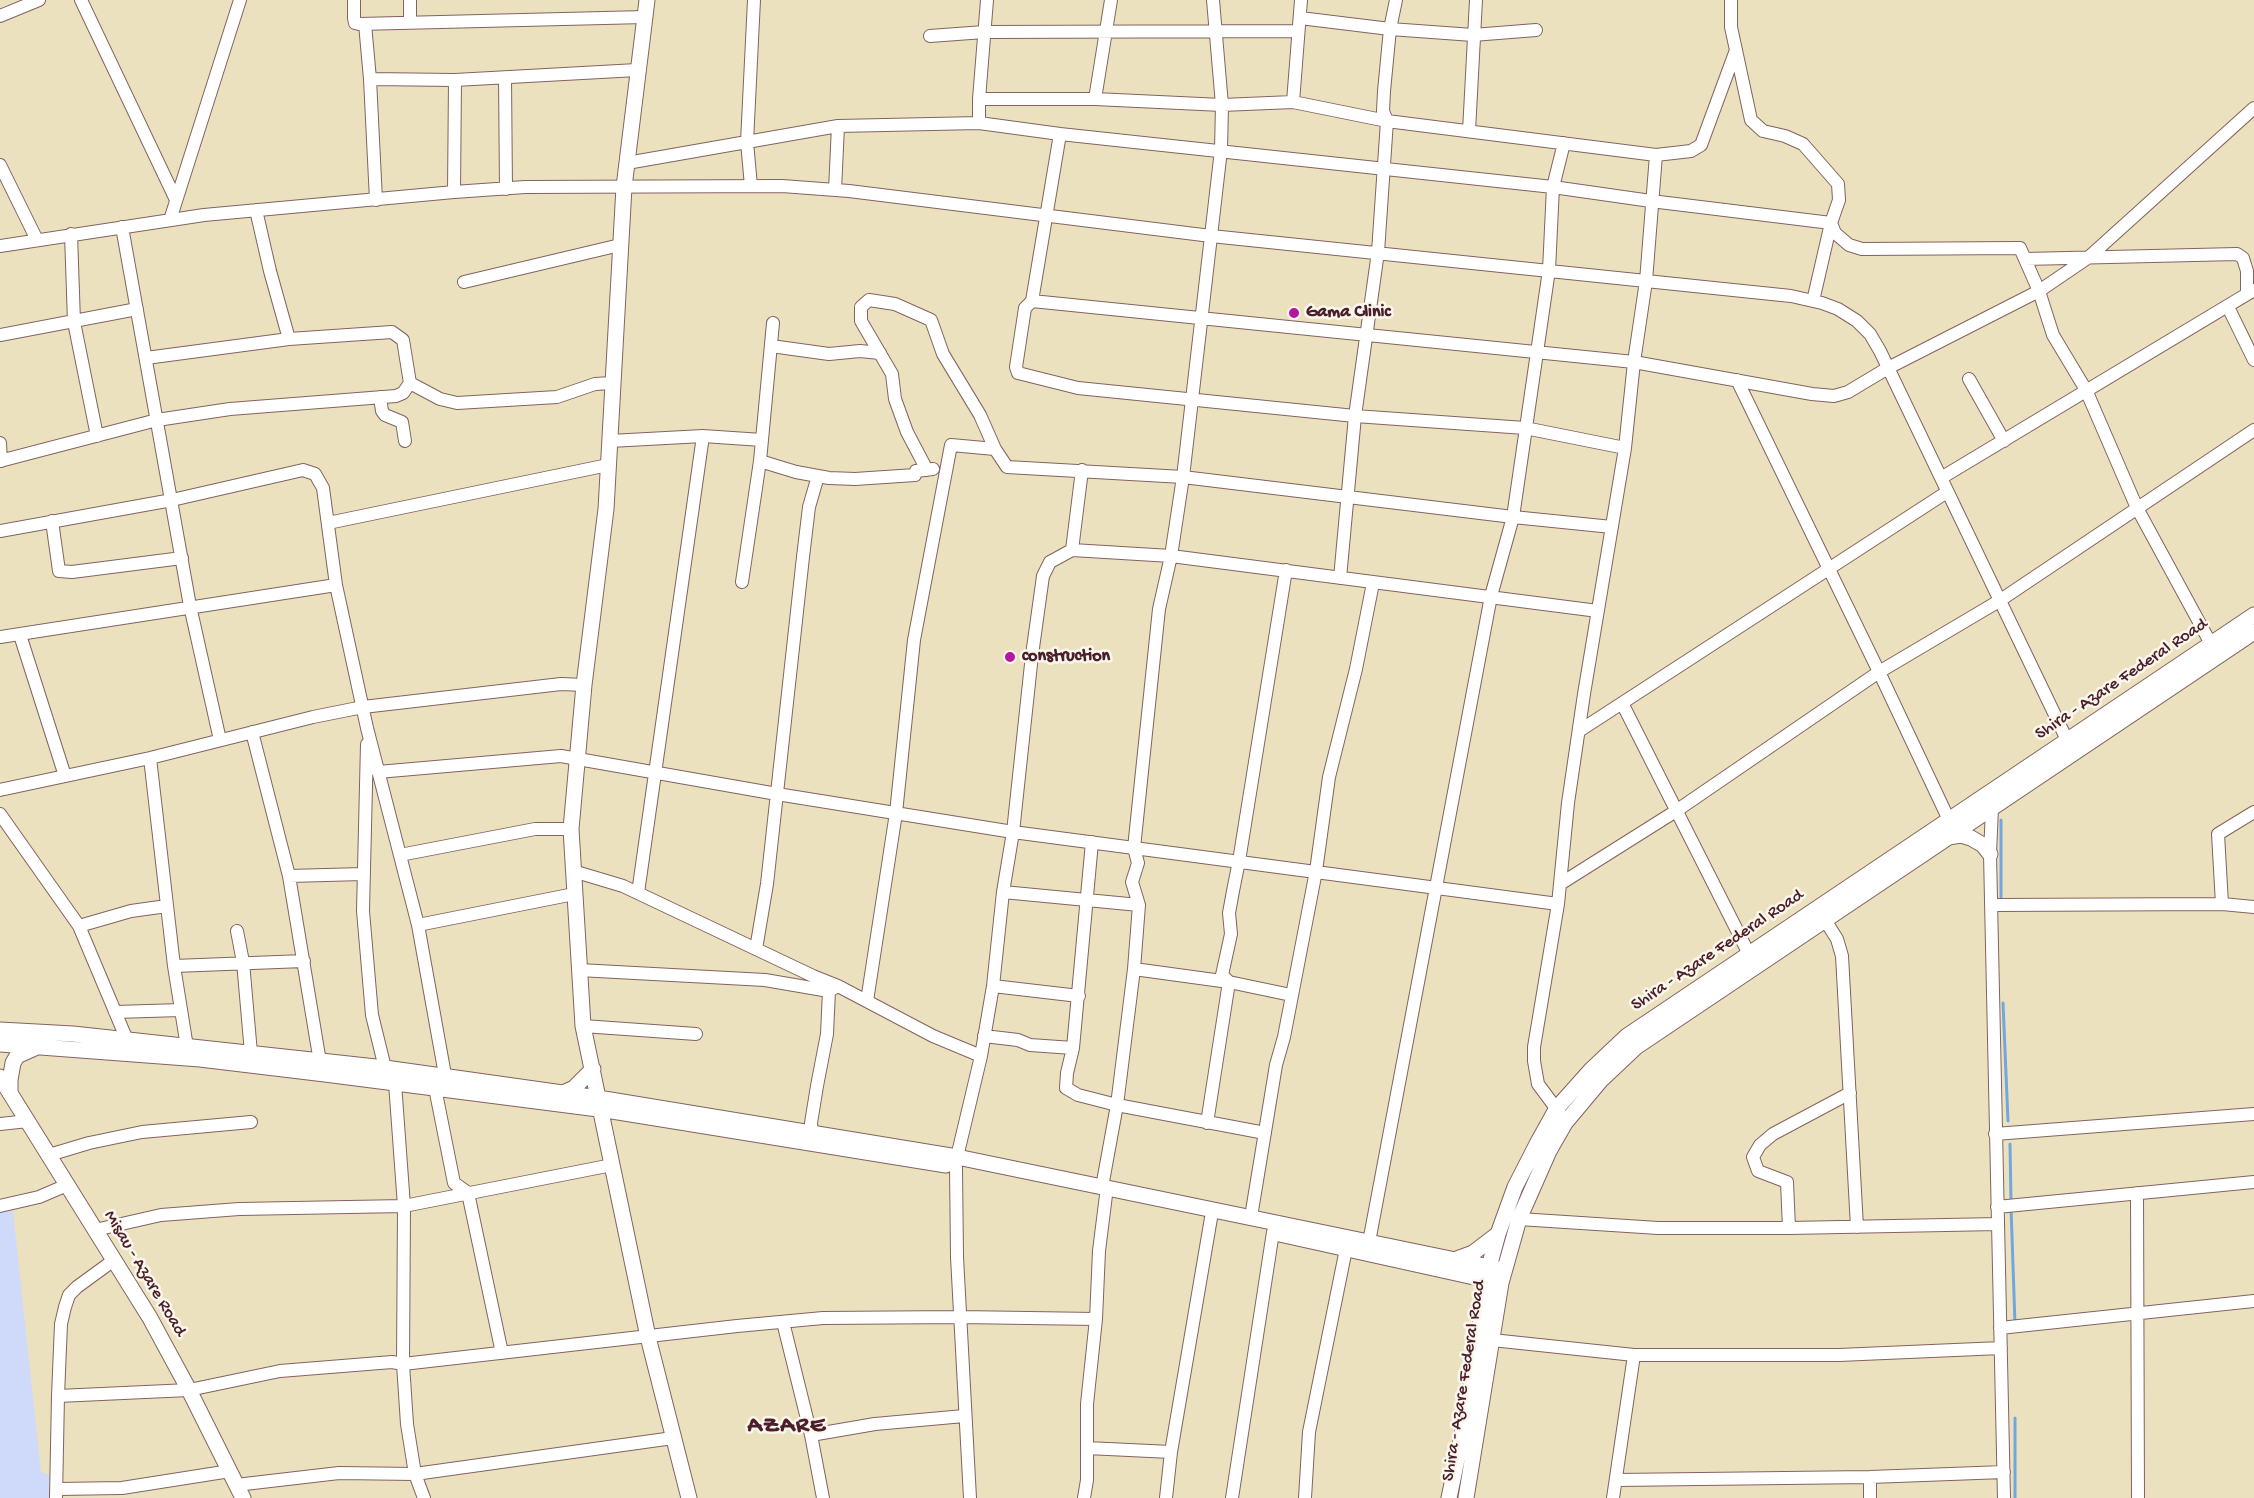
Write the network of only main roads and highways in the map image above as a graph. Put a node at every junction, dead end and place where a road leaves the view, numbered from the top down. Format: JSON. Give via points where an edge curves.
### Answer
{"nodes":[{"id":1,"x":647,"y":0,"type":"edge"},
{"id":2,"x":2254,"y":615,"type":"edge"},
{"id":3,"x":2254,"y":633,"type":"edge"},
{"id":4,"x":1948,"y":837,"type":"junction"},
{"id":5,"x":1990,"y":854,"type":"road end"},
{"id":6,"x":0,"y":1030,"type":"edge"},
{"id":7,"x":0,"y":1044,"type":"edge"},
{"id":8,"x":37,"y":1047,"type":"junction"},
{"id":9,"x":593,"y":1069,"type":"junction"},
{"id":10,"x":0,"y":1077,"type":"edge"},
{"id":11,"x":10,"y":1093,"type":"junction"},
{"id":12,"x":563,"y":1093,"type":"junction"},
{"id":13,"x":599,"y":1103,"type":"junction"},
{"id":14,"x":956,"y":1162,"type":"junction"},
{"id":15,"x":1104,"y":1191,"type":"junction"},
{"id":16,"x":1498,"y":1234,"type":"junction"},
{"id":17,"x":1452,"y":1267,"type":"junction"},
{"id":18,"x":1495,"y":1275,"type":"junction"},
{"id":19,"x":1482,"y":1311,"type":"junction"},
{"id":20,"x":236,"y":1485,"type":"edge"},
{"id":21,"x":689,"y":1498,"type":"edge"},
{"id":22,"x":1449,"y":1498,"type":"edge"},
{"id":23,"x":1466,"y":1498,"type":"edge"}],
"edges":[{"from":1,"to":9,"type":"main road","via":[[624,187],[606,509],[571,829],[583,1026]]},
{"from":2,"to":16,"type":"main road","name":"Shira - Azare Federal Road","via":[[1627,1036],[1557,1108],[1515,1187]]},
{"from":3,"to":4,"type":"main road","name":"Shira - Azare Federal Road"},
{"from":4,"to":5,"type":"main road","via":[[1971,838]]},
{"from":4,"to":18,"type":"main road","name":"Shira - Azare Federal Road","via":[[1636,1047],[1601,1080],[1565,1123],[1549,1151]]},
{"from":6,"to":12,"type":"main road","via":[[251,1053]]},
{"from":7,"to":8,"type":"main road"},
{"from":8,"to":11,"type":"main road","via":[[13,1062]]},
{"from":8,"to":13,"type":"main road","via":[[200,1059],[435,1088]]},
{"from":9,"to":12,"type":"main road"},
{"from":9,"to":13,"type":"main road"},
{"from":10,"to":11,"type":"main road","name":"Misau - Azare Road"},
{"from":11,"to":20,"type":"main road","name":"Misau - Azare Road","via":[[150,1318]]},
{"from":12,"to":13,"type":"main road"},
{"from":13,"to":14,"type":"main road"},
{"from":13,"to":14,"type":"main road","via":[[812,1133]]},
{"from":13,"to":21,"type":"main road","via":[[648,1337]]},
{"from":14,"to":15,"type":"main road"},
{"from":15,"to":17,"type":"main road","via":[[1346,1249]]},
{"from":15,"to":17,"type":"main road","via":[[1369,1242]]},
{"from":16,"to":17,"type":"main road"},
{"from":16,"to":18,"type":"main road","name":"Shira - Azare Federal Road"},
{"from":17,"to":18,"type":"main road"},
{"from":17,"to":19,"type":"main road","via":[[1475,1291]]},
{"from":18,"to":19,"type":"main road","name":"Shira - Azare Federal Road"},
{"from":18,"to":23,"type":"main road","name":"Shira - Azare Federal Road","via":[[1492,1340]]},
{"from":19,"to":22,"type":"main road","name":"Shira - Azare Federal Road"}]}
